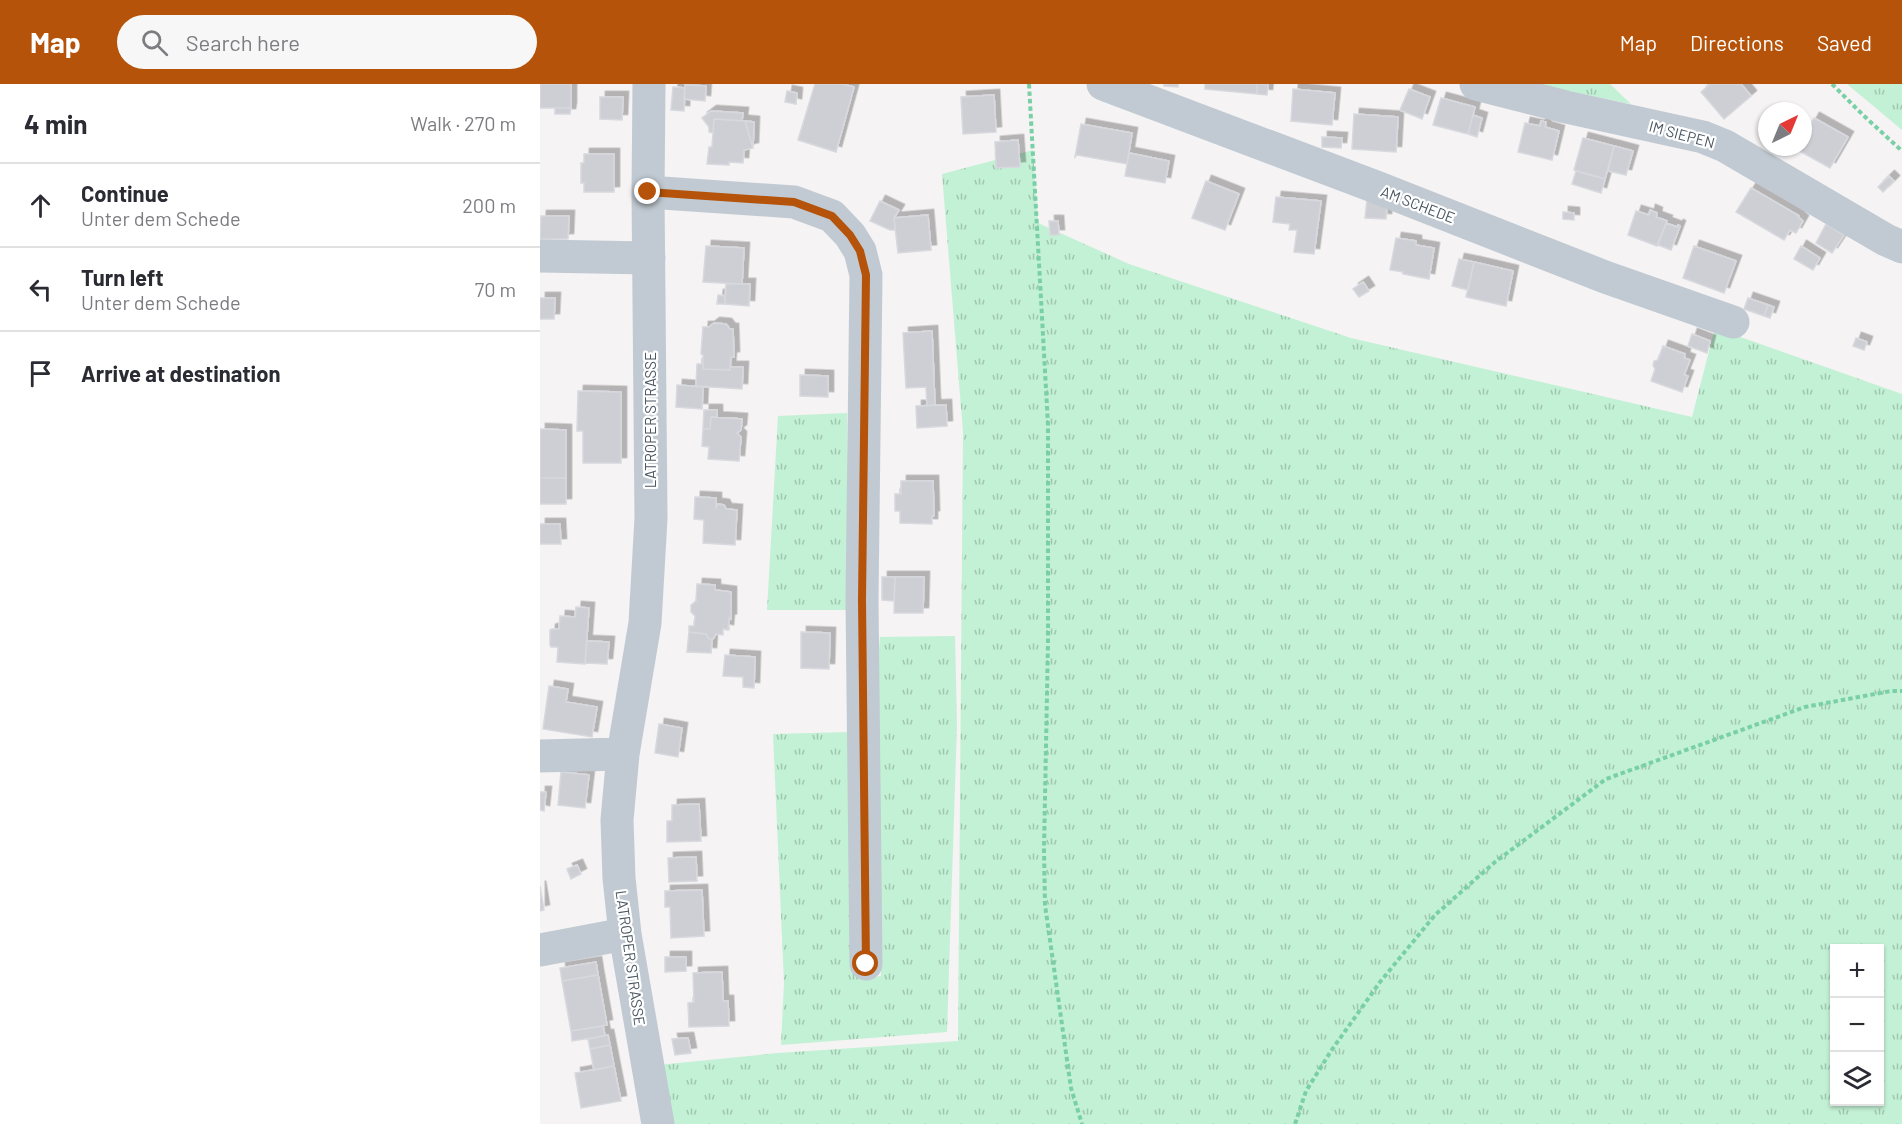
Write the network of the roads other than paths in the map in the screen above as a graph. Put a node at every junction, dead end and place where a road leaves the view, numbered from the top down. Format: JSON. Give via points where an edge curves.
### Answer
{"nodes":[{"id":1,"x":649,"y":84,"type":"edge"},
{"id":2,"x":1103,"y":84,"type":"edge"},
{"id":3,"x":1476,"y":84,"type":"edge"},
{"id":4,"x":648,"y":192,"type":"junction"},
{"id":5,"x":1902,"y":248,"type":"edge"},
{"id":6,"x":540,"y":256,"type":"edge"},
{"id":7,"x":649,"y":258,"type":"junction"},
{"id":8,"x":1733,"y":322,"type":"dead end"},
{"id":9,"x":623,"y":754,"type":"junction"},
{"id":10,"x":540,"y":756,"type":"edge"},
{"id":11,"x":625,"y":934,"type":"junction"},
{"id":12,"x":540,"y":950,"type":"edge"},
{"id":13,"x":866,"y":964,"type":"dead end"},
{"id":14,"x":658,"y":1124,"type":"edge"}],
"edges":[{"from":1,"to":4,"type":"street","name":"LATROPER STRASSE"},
{"from":2,"to":8,"type":"street","name":"AM SCHEDE","via":[[1605,277]]},
{"from":3,"to":5,"type":"street","name":"IM SIEPEN","via":[[1703,137]]},
{"from":4,"to":7,"type":"street","name":"LATROPER STRASSE"},
{"from":4,"to":13,"type":"street","via":[[794,202],[832,216],[860,251],[866,275],[862,600]]},
{"from":6,"to":7,"type":"street"},
{"from":7,"to":9,"type":"street","name":"LATROPER STRASSE","via":[[651,518],[645,622]]},
{"from":9,"to":10,"type":"street"},
{"from":9,"to":11,"type":"street","name":"LATROPER STRASSE","via":[[617,820]]},
{"from":11,"to":12,"type":"street"},
{"from":11,"to":14,"type":"street","name":"LATROPER STRASSE"}]}
